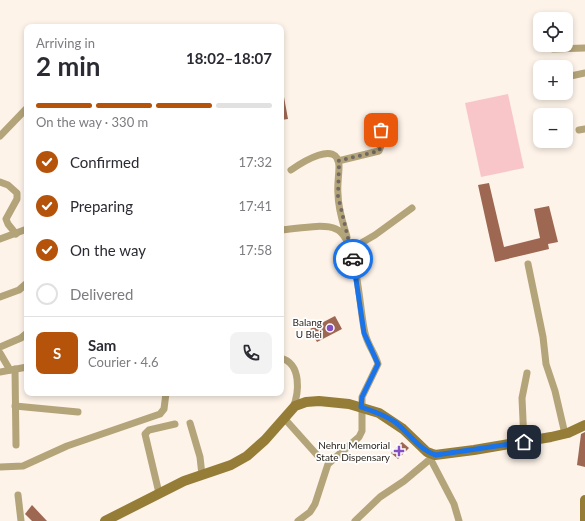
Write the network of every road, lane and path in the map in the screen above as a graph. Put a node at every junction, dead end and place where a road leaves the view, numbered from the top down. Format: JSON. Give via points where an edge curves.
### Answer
{"nodes":[{"id":1,"x":573,"y":48,"type":"edge"},
{"id":2,"x":585,"y":48,"type":"edge"},
{"id":3,"x":585,"y":73,"type":"edge"},
{"id":4,"x":573,"y":76,"type":"edge"},
{"id":5,"x":24,"y":111,"type":"edge"},
{"id":6,"x":381,"y":130,"type":"dead end"},
{"id":7,"x":0,"y":136,"type":"edge"},
{"id":8,"x":338,"y":161,"type":"junction"},
{"id":9,"x":291,"y":170,"type":"dead end"},
{"id":10,"x":0,"y":182,"type":"edge"},
{"id":11,"x":412,"y":208,"type":"dead end"},
{"id":12,"x":284,"y":230,"type":"edge"},
{"id":13,"x":23,"y":233,"type":"edge"},
{"id":14,"x":0,"y":239,"type":"edge"},
{"id":15,"x":348,"y":239,"type":"junction"},
{"id":16,"x":351,"y":249,"type":"junction"},
{"id":17,"x":528,"y":264,"type":"dead end"},
{"id":18,"x":24,"y":286,"type":"edge"},
{"id":19,"x":0,"y":297,"type":"edge"},
{"id":20,"x":24,"y":336,"type":"edge"},
{"id":21,"x":0,"y":347,"type":"edge"},
{"id":22,"x":0,"y":353,"type":"edge"},
{"id":23,"x":284,"y":360,"type":"edge"},
{"id":24,"x":24,"y":368,"type":"edge"},
{"id":25,"x":12,"y":370,"type":"junction"},
{"id":26,"x":0,"y":372,"type":"edge"},
{"id":27,"x":527,"y":374,"type":"dead end"},
{"id":28,"x":166,"y":396,"type":"edge"},
{"id":29,"x":15,"y":406,"type":"junction"},
{"id":30,"x":361,"y":407,"type":"junction"},
{"id":31,"x":293,"y":408,"type":"junction"},
{"id":32,"x":78,"y":412,"type":"dead end"},
{"id":33,"x":284,"y":418,"type":"junction"},
{"id":34,"x":190,"y":423,"type":"dead end"},
{"id":35,"x":175,"y":424,"type":"dead end"},
{"id":36,"x":585,"y":426,"type":"edge"},
{"id":37,"x":565,"y":434,"type":"junction"},
{"id":38,"x":524,"y":442,"type":"junction"},
{"id":39,"x":16,"y":445,"type":"dead end"},
{"id":40,"x":318,"y":456,"type":"dead end"},
{"id":41,"x":433,"y":458,"type":"junction"},
{"id":42,"x":0,"y":467,"type":"edge"},
{"id":43,"x":202,"y":475,"type":"junction"},
{"id":44,"x":159,"y":493,"type":"junction"},
{"id":45,"x":18,"y":495,"type":"dead end"},
{"id":46,"x":585,"y":500,"type":"edge"},
{"id":47,"x":21,"y":521,"type":"edge"},
{"id":48,"x":105,"y":521,"type":"edge"},
{"id":49,"x":298,"y":521,"type":"edge"},
{"id":50,"x":354,"y":521,"type":"edge"},
{"id":51,"x":459,"y":521,"type":"edge"},
{"id":52,"x":585,"y":521,"type":"edge"}],
"edges":[{"from":1,"to":2,"type":"street"},
{"from":3,"to":4,"type":"street"},
{"from":5,"to":7,"type":"street"},
{"from":6,"to":8,"type":"street","via":[[379,151]]},
{"from":8,"to":9,"type":"street","via":[[333,155],[323,154],[310,158]]},
{"from":8,"to":15,"type":"street","via":[[338,196]]},
{"from":10,"to":13,"type":"street","via":[[17,192],[18,199],[6,219],[8,224]]},
{"from":11,"to":16,"type":"street"},
{"from":12,"to":15,"type":"street","via":[[335,229]]},
{"from":13,"to":14,"type":"street"},
{"from":15,"to":16,"type":"street"},
{"from":16,"to":30,"type":"street","via":[[364,333],[378,364],[362,397]]},
{"from":17,"to":37,"type":"street","via":[[546,364]]},
{"from":18,"to":19,"type":"street"},
{"from":20,"to":21,"type":"street"},
{"from":22,"to":25,"type":"street"},
{"from":23,"to":31,"type":"street","via":[[289,362],[296,375],[298,395]]},
{"from":24,"to":25,"type":"street"},
{"from":25,"to":26,"type":"street"},
{"from":25,"to":29,"type":"street"},
{"from":27,"to":38,"type":"street","via":[[522,403]]},
{"from":28,"to":42,"type":"street","via":[[164,410],[160,414],[67,446],[23,466]]},
{"from":29,"to":32,"type":"street"},
{"from":29,"to":39,"type":"street"},
{"from":30,"to":31,"type":"street","via":[[319,401],[300,403]]},
{"from":30,"to":41,"type":"street","via":[[380,413],[394,422]]},
{"from":30,"to":49,"type":"street","via":[[362,432],[328,464],[315,504],[310,512]]},
{"from":31,"to":33,"type":"street"},
{"from":33,"to":40,"type":"street"},
{"from":33,"to":43,"type":"street","via":[[247,456]]},
{"from":34,"to":43,"type":"street","via":[[200,457]]},
{"from":35,"to":44,"type":"street","via":[[149,430],[145,434]]},
{"from":36,"to":37,"type":"street"},
{"from":37,"to":38,"type":"street"},
{"from":38,"to":41,"type":"street"},
{"from":41,"to":50,"type":"street","via":[[380,497]]},
{"from":41,"to":51,"type":"street"},
{"from":43,"to":44,"type":"street"},
{"from":44,"to":48,"type":"street"},
{"from":45,"to":47,"type":"street"},
{"from":46,"to":52,"type":"street"}]}
